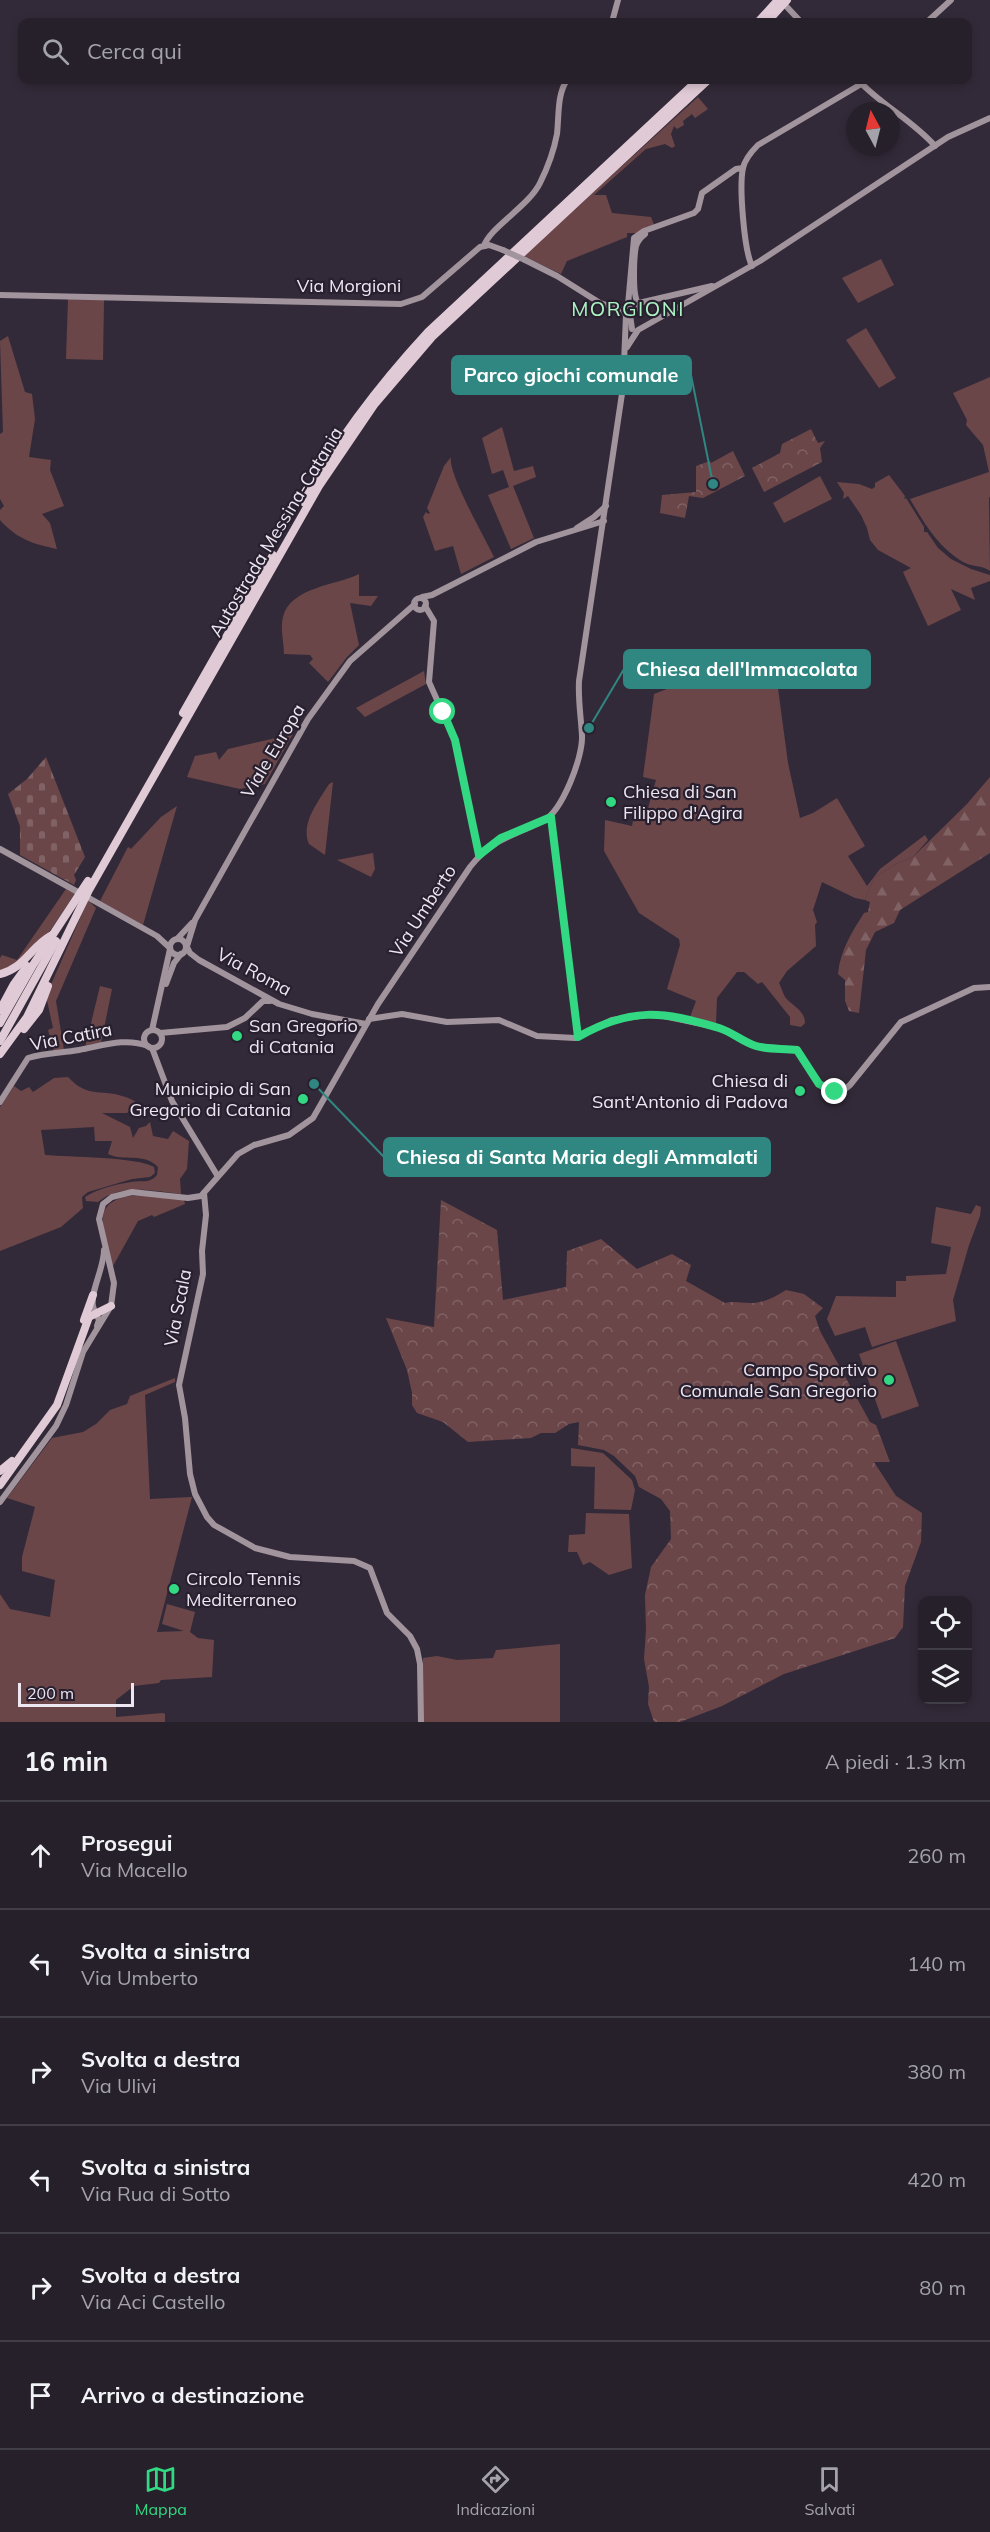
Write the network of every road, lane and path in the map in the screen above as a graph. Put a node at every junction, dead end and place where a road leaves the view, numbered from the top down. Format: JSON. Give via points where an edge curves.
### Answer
{"nodes":[{"id":1,"x":618,"y":0,"type":"edge"},
{"id":2,"x":778,"y":0,"type":"edge"},
{"id":3,"x":951,"y":0,"type":"edge"},
{"id":4,"x":787,"y":3,"type":"edge"},
{"id":5,"x":613,"y":18,"type":"edge"},
{"id":6,"x":762,"y":18,"type":"edge"},
{"id":7,"x":771,"y":18,"type":"edge"},
{"id":8,"x":798,"y":18,"type":"edge"},
{"id":9,"x":931,"y":18,"type":"edge"},
{"id":10,"x":564,"y":84,"type":"edge"},
{"id":11,"x":694,"y":84,"type":"edge"},
{"id":12,"x":704,"y":84,"type":"edge"},
{"id":13,"x":857,"y":84,"type":"edge"},
{"id":14,"x":862,"y":84,"type":"edge"},
{"id":15,"x":990,"y":118,"type":"edge"},
{"id":16,"x":923,"y":133,"type":"junction"},
{"id":17,"x":942,"y":140,"type":"junction"},
{"id":18,"x":935,"y":146,"type":"junction"},
{"id":19,"x":743,"y":168,"type":"junction"},
{"id":20,"x":651,"y":230,"type":"junction"},
{"id":21,"x":492,"y":234,"type":"junction"},
{"id":22,"x":484,"y":246,"type":"junction"},
{"id":23,"x":500,"y":249,"type":"junction"},
{"id":24,"x":748,"y":268,"type":"junction"},
{"id":25,"x":721,"y":284,"type":"junction"},
{"id":26,"x":698,"y":290,"type":"junction"},
{"id":27,"x":0,"y":295,"type":"edge"},
{"id":28,"x":694,"y":299,"type":"junction"},
{"id":29,"x":640,"y":303,"type":"junction"},
{"id":30,"x":629,"y":320,"type":"junction"},
{"id":31,"x":625,"y":350,"type":"junction"},
{"id":32,"x":606,"y":506,"type":"junction"},
{"id":33,"x":604,"y":521,"type":"junction"},
{"id":34,"x":583,"y":527,"type":"junction"},
{"id":35,"x":601,"y":538,"type":"junction"},
{"id":36,"x":432,"y":595,"type":"junction"},
{"id":37,"x":421,"y":607,"type":"junction"},
{"id":38,"x":551,"y":817,"type":"junction"},
{"id":39,"x":0,"y":849,"type":"edge"},
{"id":40,"x":479,"y":855,"type":"junction"},
{"id":41,"x":76,"y":891,"type":"dead end"},
{"id":42,"x":88,"y":898,"type":"dead end"},
{"id":43,"x":76,"y":914,"type":"junction"},
{"id":44,"x":195,"y":920,"type":"junction"},
{"id":45,"x":157,"y":936,"type":"junction"},
{"id":46,"x":176,"y":940,"type":"junction"},
{"id":47,"x":55,"y":941,"type":"junction"},
{"id":48,"x":170,"y":948,"type":"junction"},
{"id":49,"x":185,"y":950,"type":"junction"},
{"id":50,"x":38,"y":952,"type":"junction"},
{"id":51,"x":23,"y":971,"type":"junction"},
{"id":52,"x":0,"y":974,"type":"edge"},
{"id":53,"x":990,"y":987,"type":"edge"},
{"id":54,"x":258,"y":994,"type":"junction"},
{"id":55,"x":0,"y":1003,"type":"edge"},
{"id":56,"x":276,"y":1003,"type":"junction"},
{"id":57,"x":259,"y":1004,"type":"junction"},
{"id":58,"x":0,"y":1010,"type":"edge"},
{"id":59,"x":0,"y":1017,"type":"edge"},
{"id":60,"x":367,"y":1022,"type":"junction"},
{"id":61,"x":0,"y":1023,"type":"edge"},
{"id":62,"x":0,"y":1029,"type":"edge"},
{"id":63,"x":157,"y":1032,"type":"junction"},
{"id":64,"x":0,"y":1036,"type":"edge"},
{"id":65,"x":145,"y":1036,"type":"junction"},
{"id":66,"x":578,"y":1037,"type":"junction"},
{"id":67,"x":134,"y":1042,"type":"junction"},
{"id":68,"x":153,"y":1046,"type":"junction"},
{"id":69,"x":1,"y":1048,"type":"edge"},
{"id":70,"x":0,"y":1102,"type":"edge"},
{"id":71,"x":217,"y":1175,"type":"junction"},
{"id":72,"x":204,"y":1193,"type":"junction"},
{"id":73,"x":103,"y":1235,"type":"junction"},
{"id":74,"x":95,"y":1290,"type":"junction"},
{"id":75,"x":113,"y":1300,"type":"junction"},
{"id":76,"x":96,"y":1312,"type":"junction"},
{"id":77,"x":88,"y":1342,"type":"junction"},
{"id":78,"x":72,"y":1368,"type":"junction"},
{"id":79,"x":29,"y":1443,"type":"junction"},
{"id":80,"x":0,"y":1471,"type":"edge"},
{"id":81,"x":0,"y":1483,"type":"edge"},
{"id":82,"x":0,"y":1492,"type":"edge"},
{"id":83,"x":0,"y":1502,"type":"edge"},
{"id":84,"x":421,"y":1722,"type":"edge"}],
"edges":[{"from":1,"to":5,"type":"street"},
{"from":2,"to":6,"type":"highway"},
{"from":3,"to":9,"type":"street"},
{"from":4,"to":7,"type":"highway"},
{"from":4,"to":8,"type":"street"},
{"from":10,"to":21,"type":"street","via":[[556,135],[541,182],[526,203]]},
{"from":11,"to":47,"type":"highway","name":"Autostrada Messina-Catania","via":[[443,317],[369,401],[328,460]]},
{"from":12,"to":43,"type":"highway","name":"Autostrada Messina-Catania","via":[[467,302],[374,405],[319,486]]},
{"from":13,"to":19,"type":"street","via":[[758,145]]},
{"from":14,"to":16,"type":"street"},
{"from":15,"to":17,"type":"street"},
{"from":16,"to":17,"type":"street"},
{"from":16,"to":18,"type":"street"},
{"from":17,"to":18,"type":"street"},
{"from":18,"to":24,"type":"street"},
{"from":19,"to":20,"type":"street","via":[[700,195],[697,212]]},
{"from":19,"to":24,"type":"street"},
{"from":20,"to":29,"type":"street","via":[[639,239],[636,249],[634,296]]},
{"from":20,"to":30,"type":"street","via":[[639,234],[632,242]]},
{"from":21,"to":22,"type":"street"},
{"from":21,"to":23,"type":"street","via":[[492,241]]},
{"from":22,"to":23,"type":"street"},
{"from":22,"to":27,"type":"street","name":"Via Morgioni","via":[[474,250],[422,297],[401,304]]},
{"from":23,"to":30,"type":"street","bridge":true,"via":[[557,276]]},
{"from":24,"to":25,"type":"street"},
{"from":25,"to":26,"type":"street"},
{"from":25,"to":28,"type":"street"},
{"from":26,"to":28,"type":"street"},
{"from":26,"to":29,"type":"street"},
{"from":28,"to":30,"type":"street"},
{"from":29,"to":30,"type":"street"},
{"from":29,"to":30,"type":"street"},
{"from":30,"to":31,"type":"street"},
{"from":30,"to":31,"type":"street"},
{"from":31,"to":32,"type":"street"},
{"from":32,"to":33,"type":"street"},
{"from":32,"to":34,"type":"street"},
{"from":33,"to":34,"type":"street"},
{"from":33,"to":35,"type":"street"},
{"from":34,"to":35,"type":"street","via":[[596,531]]},
{"from":34,"to":36,"type":"street","via":[[536,542]]},
{"from":35,"to":38,"type":"street","via":[[579,681],[581,750],[567,790]]},
{"from":36,"to":37,"type":"street"},
{"from":36,"to":37,"type":"street","via":[[417,598]]},
{"from":37,"to":40,"type":"street","via":[[434,621],[429,681],[455,740]]},
{"from":37,"to":44,"type":"street","name":"Viale Europa","via":[[402,617],[350,662],[308,719]]},
{"from":38,"to":40,"type":"street","name":"Via Umberto","via":[[501,838]]},
{"from":38,"to":66,"type":"street"},
{"from":39,"to":41,"type":"street"},
{"from":40,"to":60,"type":"street","name":"Via Umberto"},
{"from":42,"to":45,"type":"street"},
{"from":43,"to":47,"type":"highway","name":"Autostrada Messina-Catania"},
{"from":43,"to":69,"type":"highway"},
{"from":44,"to":46,"type":"street"},
{"from":44,"to":49,"type":"street"},
{"from":45,"to":46,"type":"street"},
{"from":45,"to":48,"type":"street"},
{"from":46,"to":48,"type":"street"},
{"from":46,"to":49,"type":"street","via":[[182,940]]},
{"from":47,"to":50,"type":"highway"},
{"from":47,"to":52,"type":"highway","via":[[39,942],[16,968]]},
{"from":47,"to":61,"type":"highway","name":"Autostrada Messina-Catania","via":[[33,965]]},
{"from":47,"to":62,"type":"highway"},
{"from":47,"to":64,"type":"highway"},
{"from":47,"to":69,"type":"highway","name":"Autostrada Messina-Catania","via":[[27,1017]]},
{"from":47,"to":69,"type":"highway","via":[[51,975],[39,1010]]},
{"from":48,"to":49,"type":"street","via":[[175,955]]},
{"from":48,"to":63,"type":"street"},
{"from":49,"to":54,"type":"street","name":"Via Roma"},
{"from":49,"to":63,"type":"street","via":[[168,976]]},
{"from":50,"to":51,"type":"highway"},
{"from":50,"to":59,"type":"highway"},
{"from":51,"to":55,"type":"highway","via":[[11,982]]},
{"from":51,"to":58,"type":"highway"},
{"from":53,"to":66,"type":"street","via":[[974,988],[901,1022],[843,1090],[835,1092],[823,1088],[797,1050],[755,1046],[721,1028],[654,1014],[612,1020]]},
{"from":54,"to":56,"type":"street","name":"Via Roma"},
{"from":54,"to":57,"type":"street"},
{"from":56,"to":57,"type":"street"},
{"from":56,"to":60,"type":"street","name":"Via Roma","via":[[312,1014]]},
{"from":57,"to":63,"type":"street","via":[[245,1018],[227,1027]]},
{"from":60,"to":66,"type":"street","name":"Via Roma","via":[[402,1014],[447,1022],[499,1020],[537,1036]]},
{"from":60,"to":71,"type":"street","via":[[315,1116],[294,1132],[245,1150]]},
{"from":63,"to":65,"type":"street"},
{"from":63,"to":68,"type":"street","via":[[162,1039]]},
{"from":65,"to":67,"type":"street"},
{"from":65,"to":68,"type":"street","via":[[145,1042]]},
{"from":67,"to":68,"type":"street"},
{"from":67,"to":70,"type":"street","name":"Via Catira","via":[[28,1058]]},
{"from":68,"to":71,"type":"street","via":[[172,1101]]},
{"from":71,"to":72,"type":"street"},
{"from":72,"to":73,"type":"street","via":[[188,1198],[140,1192],[117,1196],[101,1209]]},
{"from":72,"to":84,"type":"street","name":"Via Scala","via":[[203,1274],[180,1377],[191,1480],[203,1511],[214,1525],[270,1553],[354,1561],[368,1567],[375,1576],[387,1613],[417,1649]]},
{"from":73,"to":74,"type":"street","via":[[104,1262]]},
{"from":73,"to":75,"type":"street"},
{"from":74,"to":75,"type":"street","via":[[99,1306]]},
{"from":74,"to":75,"type":"street","via":[[109,1280]]},
{"from":74,"to":76,"type":"street"},
{"from":74,"to":79,"type":"highway","via":[[59,1395]]},
{"from":75,"to":76,"type":"highway","via":[[107,1310]]},
{"from":75,"to":77,"type":"street"},
{"from":76,"to":77,"type":"street","via":[[99,1322]]},
{"from":76,"to":78,"type":"highway","via":[[87,1320]]},
{"from":77,"to":83,"type":"street","via":[[56,1426]]},
{"from":78,"to":81,"type":"highway","via":[[50,1418]]},
{"from":78,"to":82,"type":"highway","via":[[50,1424]]},
{"from":79,"to":80,"type":"highway"},
{"from":79,"to":81,"type":"highway"}]}
